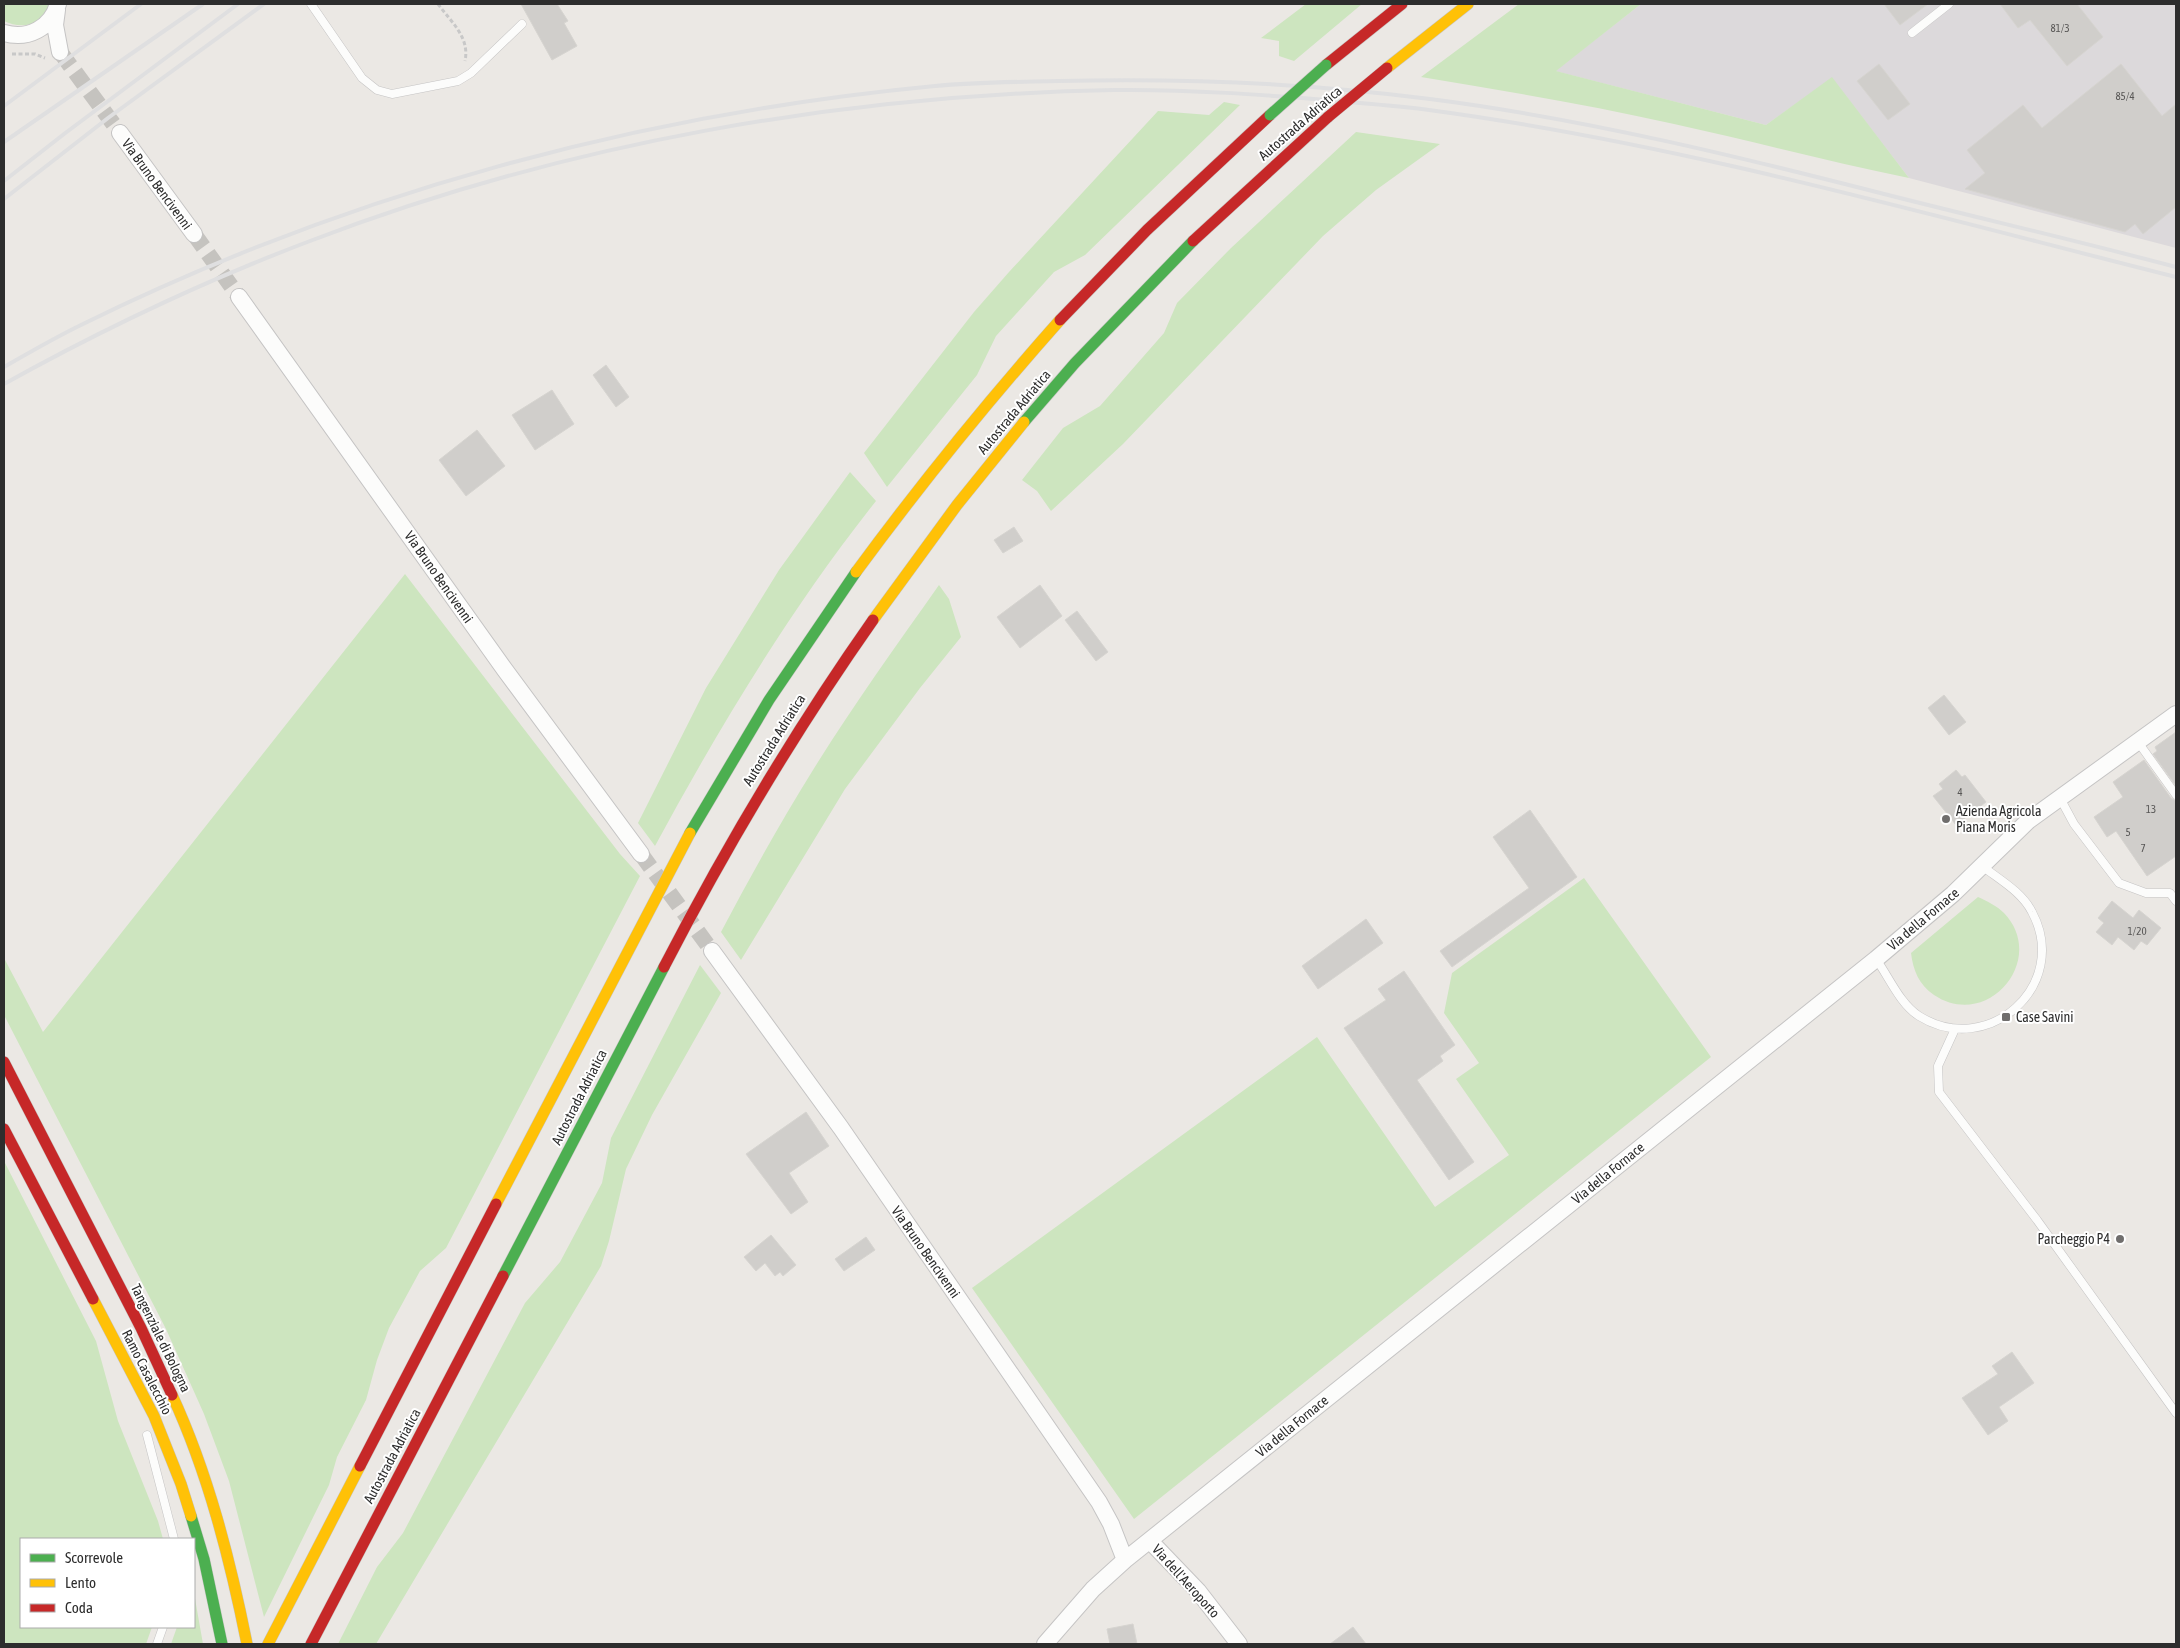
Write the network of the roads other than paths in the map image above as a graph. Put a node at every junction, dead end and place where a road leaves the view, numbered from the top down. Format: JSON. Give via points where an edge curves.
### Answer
{"nodes":[{"id":1,"x":310,"y":4,"type":"edge"},
{"id":2,"x":1402,"y":4,"type":"edge"},
{"id":3,"x":1468,"y":4,"type":"edge"},
{"id":4,"x":1948,"y":4,"type":"edge"},
{"id":5,"x":58,"y":7,"type":"edge"},
{"id":6,"x":522,"y":24,"type":"dead end"},
{"id":7,"x":1912,"y":32,"type":"dead end"},
{"id":8,"x":4,"y":33,"type":"edge"},
{"id":9,"x":24,"y":36,"type":"junction"},
{"id":10,"x":120,"y":133,"type":"tunnel mouth"},
{"id":11,"x":194,"y":234,"type":"tunnel mouth"},
{"id":12,"x":239,"y":297,"type":"tunnel mouth"},
{"id":13,"x":2176,"y":714,"type":"edge"},
{"id":14,"x":2138,"y":742,"type":"junction"},
{"id":15,"x":2176,"y":795,"type":"edge"},
{"id":16,"x":2060,"y":798,"type":"junction"},
{"id":17,"x":641,"y":854,"type":"tunnel mouth"},
{"id":18,"x":1982,"y":866,"type":"junction"},
{"id":19,"x":2176,"y":901,"type":"edge"},
{"id":20,"x":712,"y":951,"type":"tunnel mouth"},
{"id":21,"x":1876,"y":959,"type":"junction"},
{"id":22,"x":1955,"y":1029,"type":"junction"},
{"id":23,"x":4,"y":1062,"type":"edge"},
{"id":24,"x":4,"y":1129,"type":"edge"},
{"id":25,"x":122,"y":1355,"type":"junction"},
{"id":26,"x":136,"y":1400,"type":"dead end"},
{"id":27,"x":2176,"y":1413,"type":"edge"},
{"id":28,"x":145,"y":1426,"type":"dead end"},
{"id":29,"x":174,"y":1538,"type":"edge"},
{"id":30,"x":1150,"y":1541,"type":"junction"},
{"id":31,"x":1125,"y":1560,"type":"junction"},
{"id":32,"x":163,"y":1628,"type":"edge"},
{"id":33,"x":156,"y":1644,"type":"edge"},
{"id":34,"x":222,"y":1644,"type":"edge"},
{"id":35,"x":247,"y":1644,"type":"edge"},
{"id":36,"x":268,"y":1644,"type":"edge"},
{"id":37,"x":311,"y":1644,"type":"edge"},
{"id":38,"x":1045,"y":1644,"type":"edge"},
{"id":39,"x":1240,"y":1644,"type":"edge"}],
"edges":[{"from":1,"to":6,"type":"lane","via":[[362,78],[377,90],[392,94],[458,81],[471,73]]},
{"from":2,"to":36,"type":"highway","name":"Autostrada Adriatica","bridge":true,"via":[[1270,115],[1106,270],[926,478],[769,700],[668,873]]},
{"from":3,"to":37,"type":"highway","name":"Autostrada Adriatica","bridge":true,"via":[[1328,117],[1242,193],[1137,296],[965,494],[867,626],[754,800],[704,890]]},
{"from":4,"to":7,"type":"lane"},
{"from":5,"to":9,"type":"street","via":[[43,27]]},
{"from":5,"to":9,"type":"street","via":[[56,55],[36,38]]},
{"from":8,"to":9,"type":"street"},
{"from":10,"to":11,"type":"street","name":"Via Bruno Bencivenni"},
{"from":12,"to":17,"type":"street","name":"Via Bruno Bencivenni","via":[[505,670]]},
{"from":13,"to":14,"type":"street","name":"Via della Fornace"},
{"from":14,"to":15,"type":"lane"},
{"from":14,"to":16,"type":"street","name":"Via della Fornace"},
{"from":16,"to":18,"type":"street","name":"Via della Fornace","via":[[2028,821]]},
{"from":16,"to":19,"type":"lane","via":[[2074,824],[2119,883],[2146,893],[2170,893]]},
{"from":18,"to":21,"type":"street","name":"Via della Fornace"},
{"from":18,"to":22,"type":"lane","via":[[2021,896],[2032,912],[2040,930],[2042,957],[2034,985],[2016,1009],[1983,1027]]},
{"from":20,"to":31,"type":"street","name":"Via Bruno Bencivenni","via":[[841,1128],[1098,1502],[1111,1524]]},
{"from":21,"to":22,"type":"lane","via":[[1906,1005],[1935,1024]]},
{"from":21,"to":30,"type":"street","name":"Via della Fornace"},
{"from":22,"to":27,"type":"lane","via":[[1938,1066],[1939,1092],[2037,1220]]},
{"from":23,"to":35,"type":"highway","name":"Tangenziale di Bologna","via":[[141,1328],[180,1412],[218,1520],[236,1585]]},
{"from":24,"to":25,"type":"highway","name":"Ramo Casalecchio"},
{"from":25,"to":26,"type":"lane"},
{"from":25,"to":34,"type":"highway","name":"Ramo Casalecchio","via":[[154,1416],[181,1484],[204,1559]]},
{"from":28,"to":29,"type":"lane"},
{"from":30,"to":31,"type":"street","name":"Via dell'Aeroporto"},
{"from":30,"to":39,"type":"street","name":"Via dell'Aeroporto","via":[[1198,1591]]},
{"from":31,"to":38,"type":"street","name":"Via dell'Aeroporto","via":[[1093,1589]]},
{"from":32,"to":33,"type":"lane"}]}
